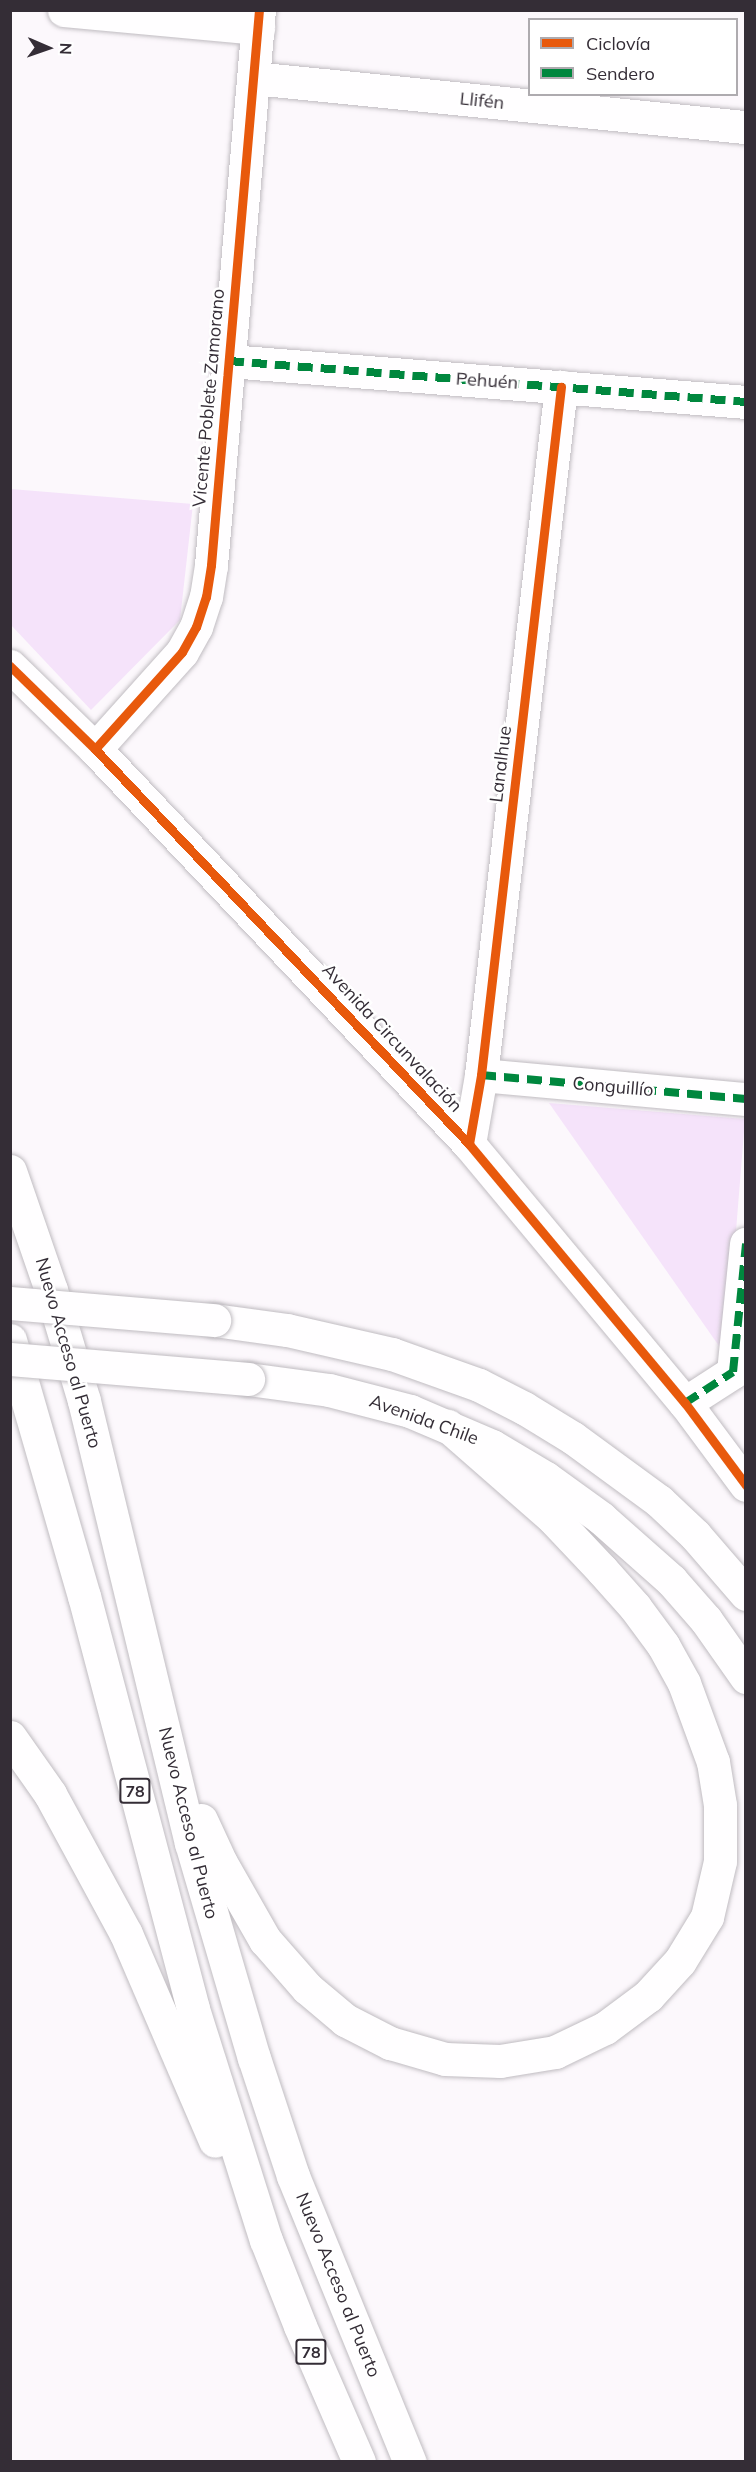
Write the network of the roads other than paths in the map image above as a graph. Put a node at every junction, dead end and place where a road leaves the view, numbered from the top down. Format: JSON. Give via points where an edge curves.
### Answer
{"nodes":[{"id":1,"x":64,"y":10,"type":"edge"},
{"id":2,"x":259,"y":19,"type":"edge"},
{"id":3,"x":254,"y":78,"type":"junction"},
{"id":4,"x":746,"y":127,"type":"edge"},
{"id":5,"x":229,"y":361,"type":"junction"},
{"id":6,"x":561,"y":387,"type":"junction"},
{"id":7,"x":746,"y":402,"type":"edge"},
{"id":8,"x":10,"y":666,"type":"edge"},
{"id":9,"x":95,"y":749,"type":"junction"},
{"id":10,"x":481,"y":1075,"type":"junction"},
{"id":11,"x":746,"y":1099,"type":"edge"},
{"id":12,"x":469,"y":1144,"type":"junction"},
{"id":13,"x":10,"y":1171,"type":"edge"},
{"id":14,"x":746,"y":1244,"type":"edge"},
{"id":15,"x":10,"y":1303,"type":"edge"},
{"id":16,"x":10,"y":1340,"type":"edge"},
{"id":17,"x":10,"y":1359,"type":"edge"},
{"id":18,"x":739,"y":1372,"type":"edge"},
{"id":19,"x":686,"y":1403,"type":"junction"},
{"id":20,"x":448,"y":1426,"type":"junction"},
{"id":21,"x":746,"y":1485,"type":"edge"},
{"id":22,"x":746,"y":1594,"type":"edge"},
{"id":23,"x":746,"y":1677,"type":"edge"},
{"id":24,"x":10,"y":1737,"type":"edge"},
{"id":25,"x":169,"y":1750,"type":"junction"},
{"id":26,"x":266,"y":2240,"type":"junction"},
{"id":27,"x":359,"y":2462,"type":"edge"},
{"id":28,"x":410,"y":2462,"type":"edge"}],
"edges":[{"from":1,"to":2,"type":"main road"},
{"from":2,"to":3,"type":"main road","name":"Vicente Poblete Zamorano"},
{"from":3,"to":4,"type":"main road","name":"Llifén"},
{"from":3,"to":5,"type":"main road","name":"Vicente Poblete Zamorano"},
{"from":5,"to":6,"type":"main road","name":"Pehuén"},
{"from":5,"to":9,"type":"main road","name":"Vicente Poblete Zamorano","via":[[211,565],[196,627],[164,675]]},
{"from":6,"to":7,"type":"main road","name":"Pehuén"},
{"from":6,"to":10,"type":"main road","name":"Lanalhue"},
{"from":8,"to":9,"type":"main road","name":"Avenida Circunvalación"},
{"from":9,"to":12,"type":"main road","name":"Avenida Circunvalación"},
{"from":10,"to":11,"type":"main road","name":"Conguillío"},
{"from":10,"to":12,"type":"main road","name":"Lanalhue"},
{"from":12,"to":19,"type":"main road","name":"Avenida Circunvalación"},
{"from":13,"to":25,"type":"main road","name":"Nuevo Acceso al Puerto","number":"78","via":[[84,1401]]},
{"from":14,"to":18,"type":"main road"},
{"from":15,"to":22,"type":"main road","bridge":true,"via":[[287,1330],[392,1354],[479,1385],[573,1438],[659,1501],[695,1535]]},
{"from":16,"to":26,"type":"main road","number":"78","via":[[84,1596],[193,2009]]},
{"from":17,"to":20,"type":"main road","name":"Avenida Chile","bridge":true,"via":[[248,1379],[329,1390]]},
{"from":18,"to":19,"type":"main road"},
{"from":19,"to":21,"type":"main road","name":"Avenida Circunvalación"},
{"from":20,"to":23,"type":"main road","name":"Avenida Chile","via":[[546,1478],[607,1523],[671,1580],[706,1620]]},
{"from":20,"to":25,"type":"main road","via":[[553,1518],[602,1570],[663,1645],[684,1683],[713,1762],[720,1805],[720,1850],[707,1917],[680,1961],[648,1996],[605,2028],[555,2052],[500,2061],[445,2059],[390,2043],[345,2020],[307,1988],[265,1940],[221,1863]]},
{"from":24,"to":26,"type":"main road","via":[[50,1794],[126,1934],[208,2128]]},
{"from":25,"to":28,"type":"main road","name":"Nuevo Acceso al Puerto","number":"78","via":[[216,1936],[293,2176]]},
{"from":26,"to":27,"type":"main road","number":"78"}]}
